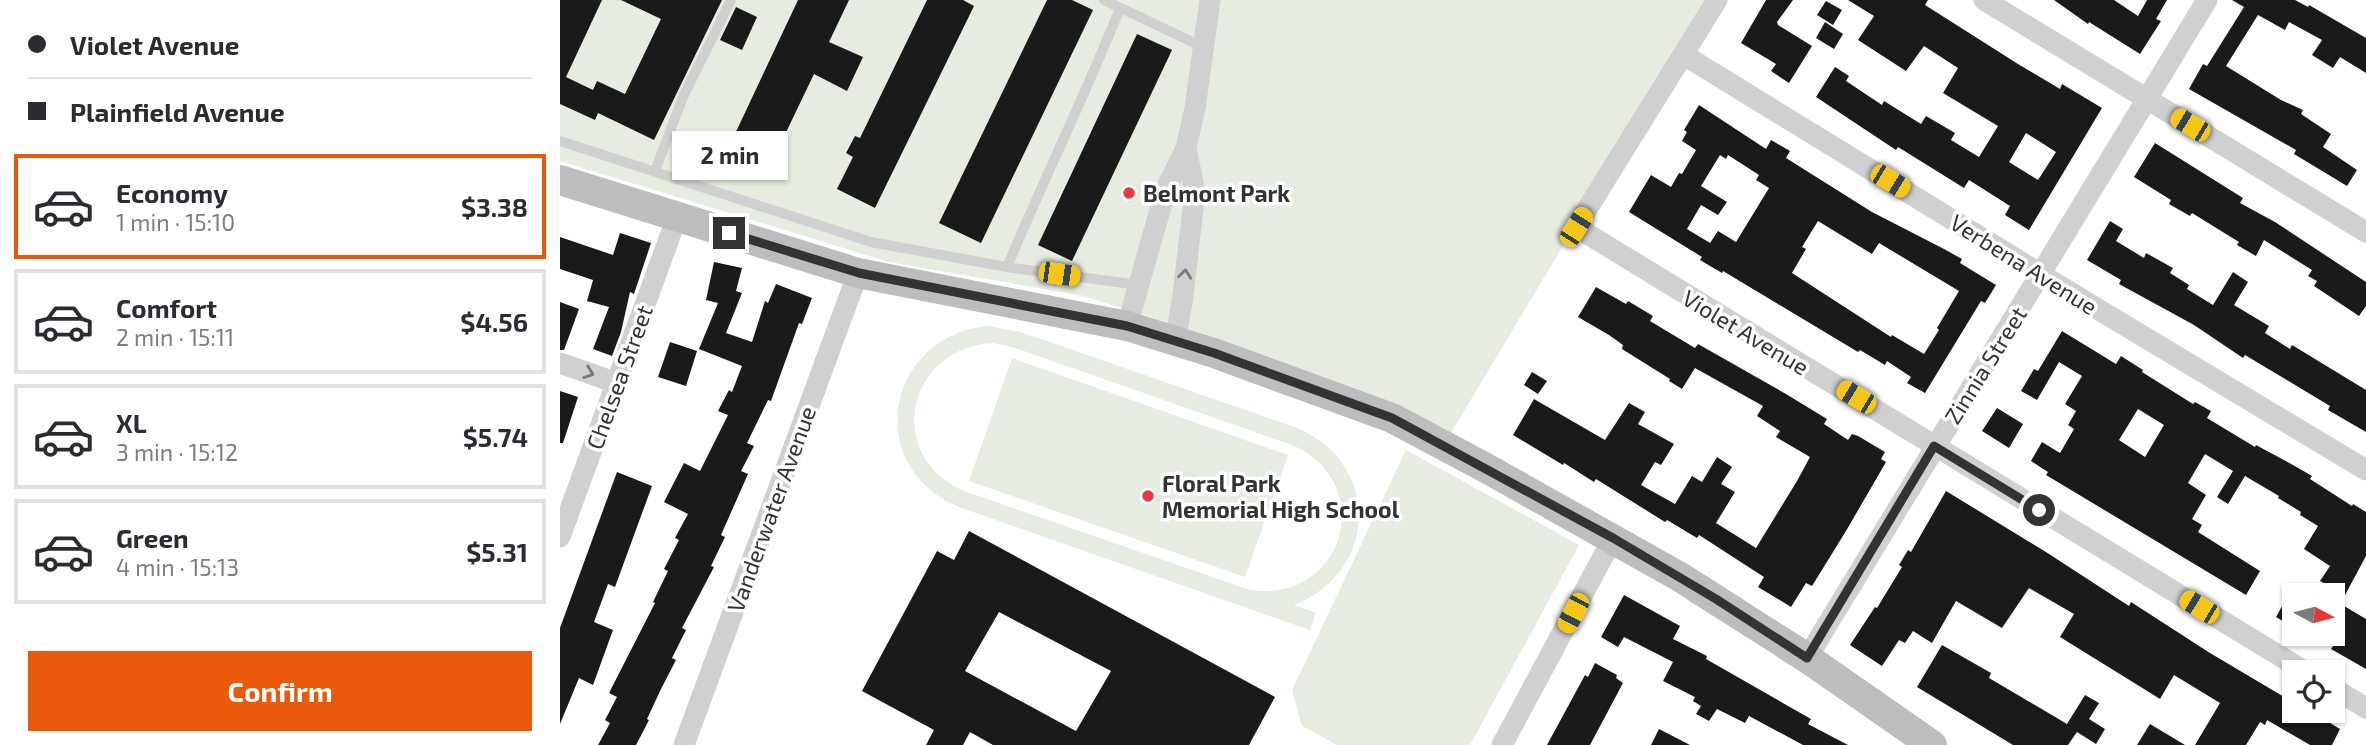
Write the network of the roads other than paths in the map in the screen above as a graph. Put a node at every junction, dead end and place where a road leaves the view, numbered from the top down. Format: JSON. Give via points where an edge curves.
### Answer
{"nodes":[{"id":1,"x":731,"y":0,"type":"edge"},
{"id":2,"x":1104,"y":0,"type":"edge"},
{"id":3,"x":1210,"y":0,"type":"edge"},
{"id":4,"x":1717,"y":0,"type":"edge"},
{"id":5,"x":1984,"y":0,"type":"edge"},
{"id":6,"x":2207,"y":0,"type":"edge"},
{"id":7,"x":1120,"y":8,"type":"junction"},
{"id":8,"x":1203,"y":47,"type":"junction"},
{"id":9,"x":1684,"y":55,"type":"junction"},
{"id":10,"x":2147,"y":99,"type":"junction"},
{"id":11,"x":560,"y":141,"type":"edge"},
{"id":12,"x":1186,"y":148,"type":"junction"},
{"id":13,"x":655,"y":172,"type":"junction"},
{"id":14,"x":560,"y":180,"type":"edge"},
{"id":15,"x":677,"y":217,"type":"junction"},
{"id":16,"x":2366,"y":232,"type":"edge"},
{"id":17,"x":1007,"y":267,"type":"junction"},
{"id":18,"x":859,"y":273,"type":"junction"},
{"id":19,"x":2041,"y":273,"type":"junction"},
{"id":20,"x":1139,"y":285,"type":"junction"},
{"id":21,"x":1127,"y":326,"type":"junction"},
{"id":22,"x":1175,"y":341,"type":"junction"},
{"id":23,"x":560,"y":363,"type":"edge"},
{"id":24,"x":617,"y":383,"type":"junction"},
{"id":25,"x":1934,"y":446,"type":"junction"},
{"id":26,"x":2366,"y":470,"type":"edge"},
{"id":27,"x":560,"y":537,"type":"edge"},
{"id":28,"x":1613,"y":538,"type":"junction"},
{"id":29,"x":1807,"y":658,"type":"junction"},
{"id":30,"x":2286,"y":660,"type":"edge"},
{"id":31,"x":2345,"y":695,"type":"edge"},
{"id":32,"x":2366,"y":708,"type":"edge"},
{"id":33,"x":684,"y":745,"type":"edge"},
{"id":34,"x":1502,"y":745,"type":"edge"},
{"id":35,"x":1932,"y":745,"type":"edge"}],
"edges":[{"from":1,"to":13,"type":"lane","via":[[683,97]]},
{"from":2,"to":7,"type":"lane"},
{"from":3,"to":8,"type":"street"},
{"from":4,"to":9,"type":"street"},
{"from":5,"to":10,"type":"street"},
{"from":6,"to":10,"type":"street","name":"Zinnia Street"},
{"from":7,"to":8,"type":"lane"},
{"from":7,"to":17,"type":"lane"},
{"from":8,"to":12,"type":"street"},
{"from":9,"to":19,"type":"street","name":"Verbena Avenue"},
{"from":9,"to":25,"type":"street","name":"Violet Avenue","via":[[1576,227]]},
{"from":10,"to":16,"type":"street"},
{"from":10,"to":19,"type":"street","name":"Zinnia Street"},
{"from":11,"to":13,"type":"lane"},
{"from":12,"to":20,"type":"street","via":[[1166,188]]},
{"from":22,"to":12,"type":"street","one_way":true,"via":[[1195,192]]},
{"from":13,"to":17,"type":"lane","via":[[871,242]]},
{"from":14,"to":15,"type":"main road"},
{"from":15,"to":18,"type":"main road"},
{"from":15,"to":24,"type":"street","name":"Chelsea Street"},
{"from":17,"to":20,"type":"lane"},
{"from":18,"to":21,"type":"main road"},
{"from":18,"to":33,"type":"street","name":"Vanderwater Avenue"},
{"from":19,"to":25,"type":"street","name":"Zinnia Street"},
{"from":19,"to":26,"type":"street","name":"Verbena Avenue"},
{"from":20,"to":21,"type":"street"},
{"from":21,"to":22,"type":"main road"},
{"from":22,"to":28,"type":"main road","via":[[1392,418]]},
{"from":23,"to":24,"type":"street","one_way":true},
{"from":24,"to":27,"type":"street","name":"Chelsea Street"},
{"from":25,"to":29,"type":"street","name":"Zinnia Street"},
{"from":25,"to":30,"type":"street","name":"Violet Avenue"},
{"from":28,"to":29,"type":"main road"},
{"from":28,"to":34,"type":"street"},
{"from":29,"to":35,"type":"main road"},
{"from":31,"to":32,"type":"street"}]}
